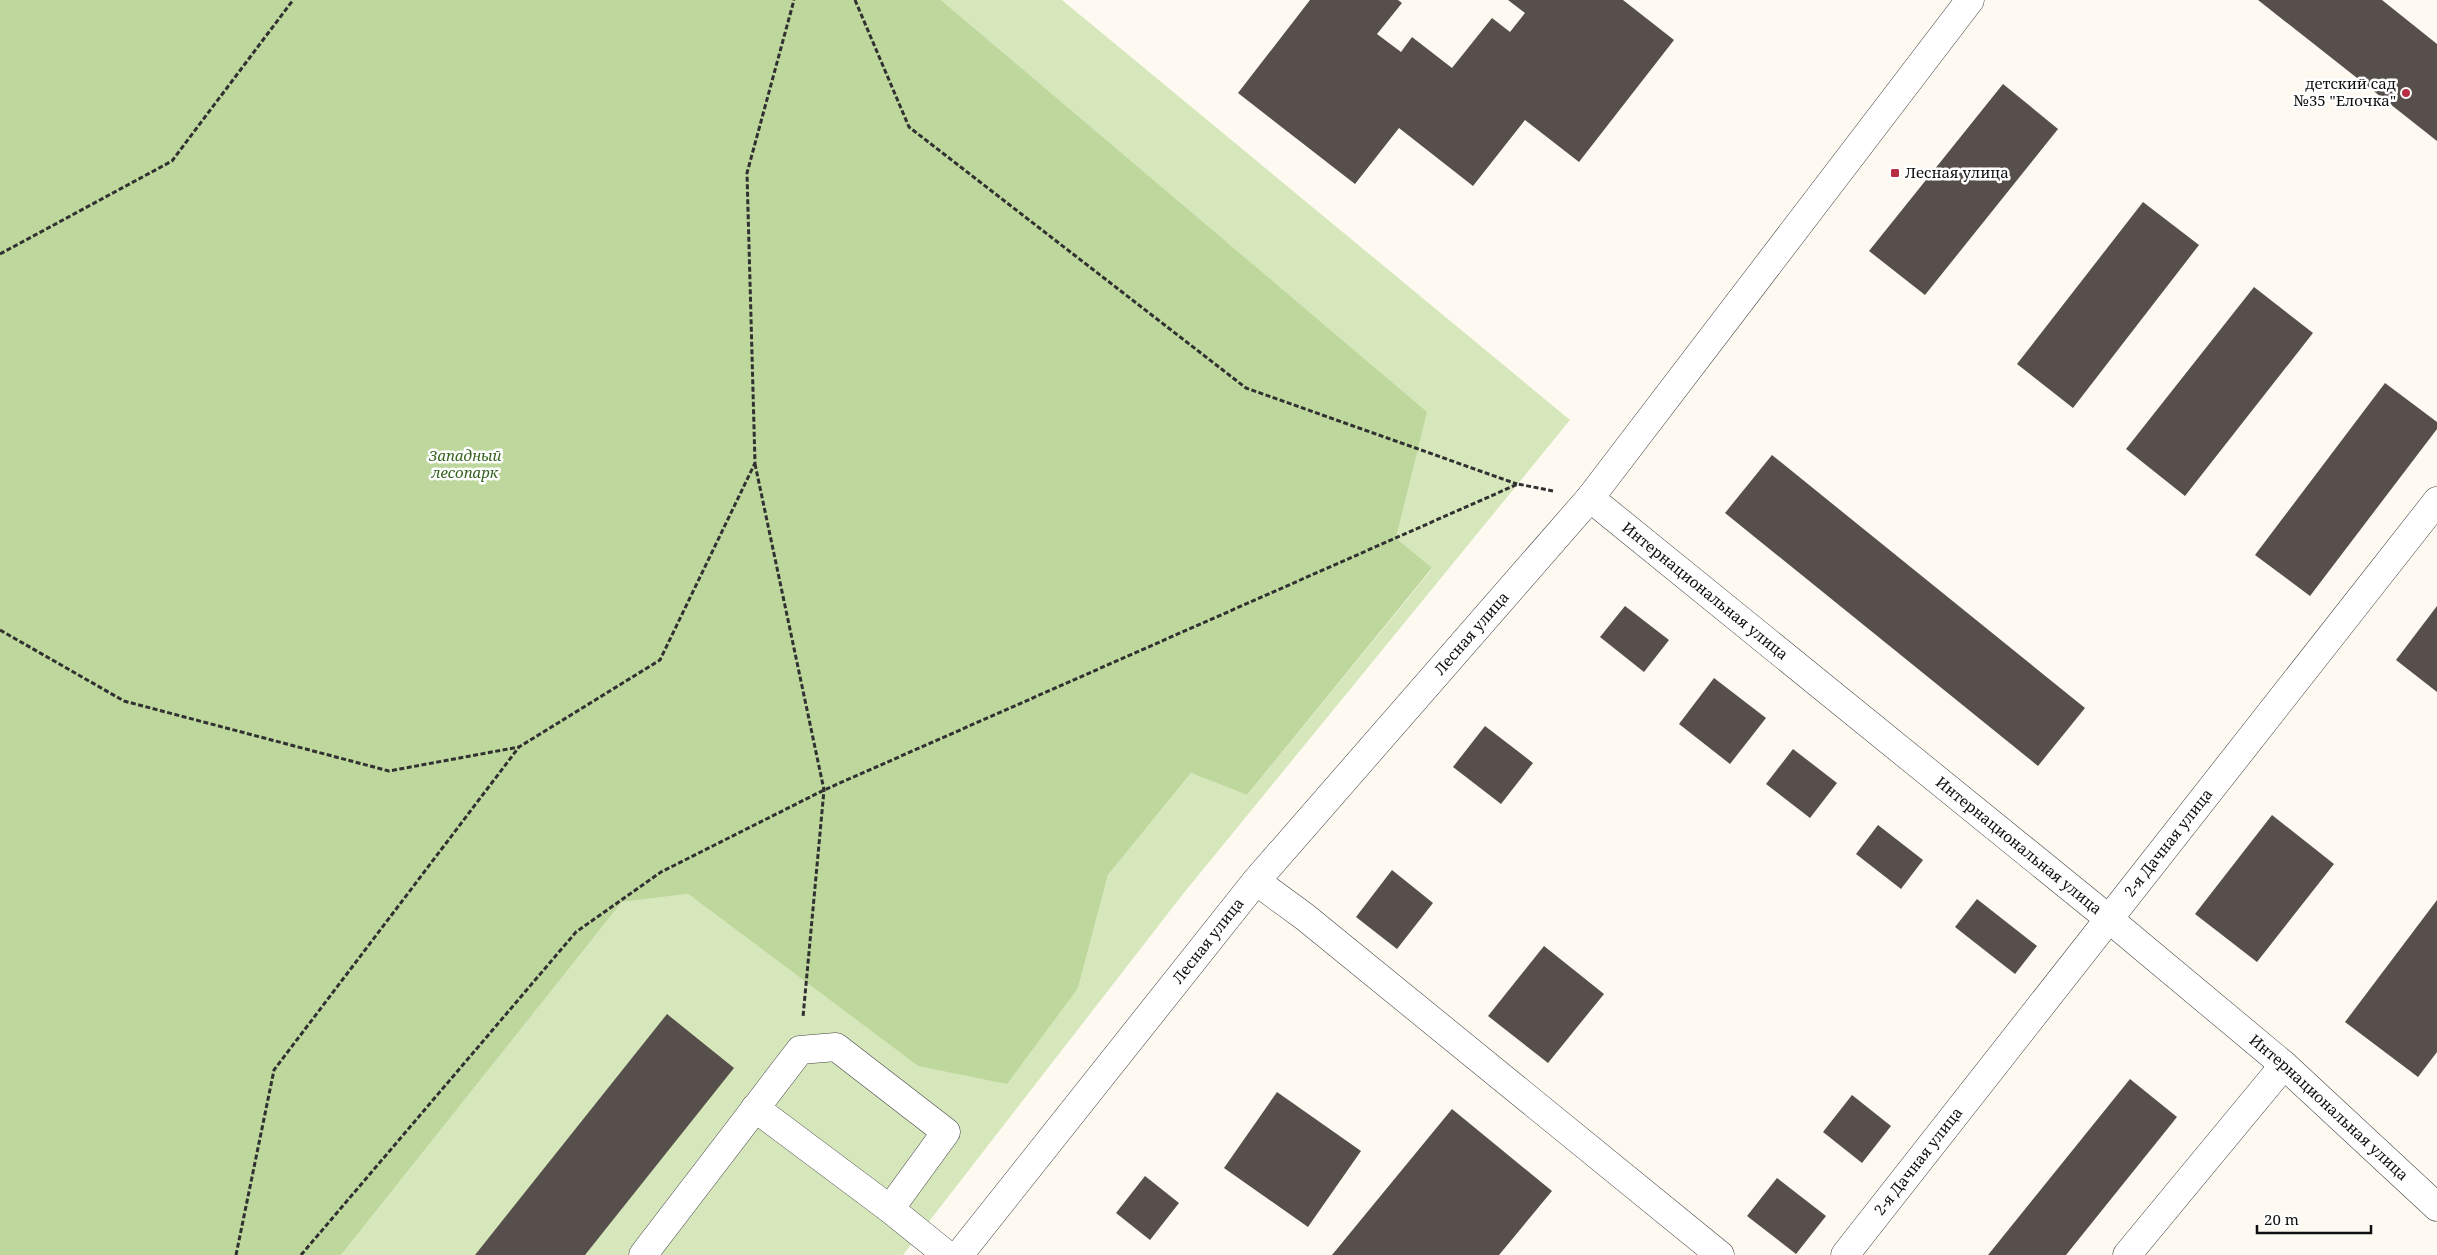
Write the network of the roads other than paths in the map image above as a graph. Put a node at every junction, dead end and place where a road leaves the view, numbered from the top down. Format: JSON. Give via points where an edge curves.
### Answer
{"nodes":[{"id":1,"x":1970,"y":0,"type":"edge"},
{"id":2,"x":1590,"y":498,"type":"junction"},
{"id":3,"x":2437,"y":501,"type":"edge"},
{"id":4,"x":1256,"y":881,"type":"junction"},
{"id":5,"x":2109,"y":919,"type":"junction"},
{"id":6,"x":2284,"y":1065,"type":"junction"},
{"id":7,"x":755,"y":1108,"type":"junction"},
{"id":8,"x":2437,"y":1207,"type":"edge"},
{"id":9,"x":890,"y":1209,"type":"junction"},
{"id":10,"x":643,"y":1255,"type":"edge"},
{"id":11,"x":947,"y":1255,"type":"edge"},
{"id":12,"x":959,"y":1255,"type":"edge"},
{"id":13,"x":1720,"y":1255,"type":"edge"},
{"id":14,"x":1845,"y":1255,"type":"edge"},
{"id":15,"x":2127,"y":1255,"type":"edge"}],
"edges":[{"from":1,"to":2,"type":"street","name":"Лесная улица"},
{"from":2,"to":4,"type":"street","name":"Лесная улица"},
{"from":2,"to":5,"type":"street","name":"Интернациональная улица"},
{"from":3,"to":5,"type":"street","name":"2-я Дачная улица"},
{"from":4,"to":12,"type":"street","name":"Лесная улица"},
{"from":4,"to":13,"type":"street","via":[[1305,917]]},
{"from":5,"to":6,"type":"street","name":"Интернациональная улица"},
{"from":5,"to":14,"type":"street","name":"2-я Дачная улица"},
{"from":6,"to":8,"type":"street","name":"Интернациональная улица"},
{"from":6,"to":15,"type":"street"},
{"from":7,"to":9,"type":"street"},
{"from":7,"to":9,"type":"street","via":[[800,1050],[836,1047],[946,1132]]},
{"from":7,"to":10,"type":"street"},
{"from":9,"to":11,"type":"street"}]}
